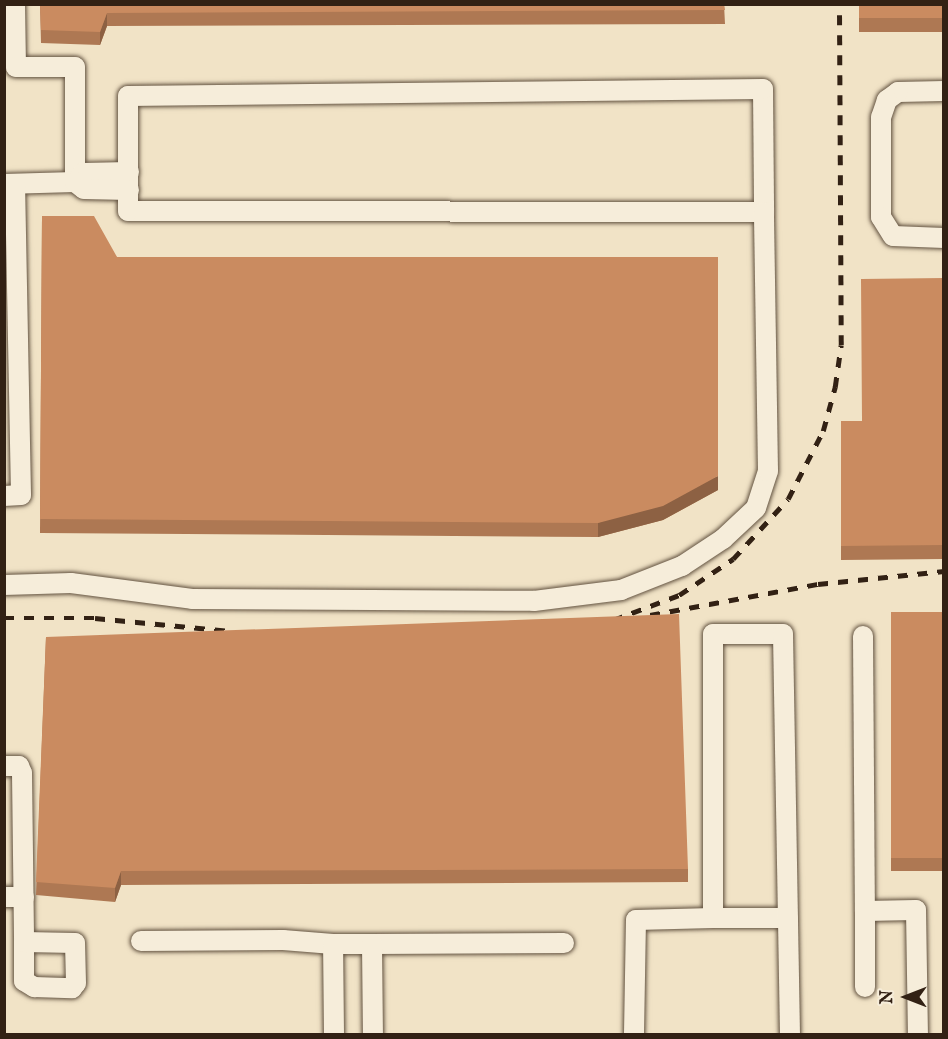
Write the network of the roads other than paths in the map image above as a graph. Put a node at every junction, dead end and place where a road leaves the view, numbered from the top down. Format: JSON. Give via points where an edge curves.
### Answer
{"nodes":[{"id":1,"x":15,"y":4,"type":"edge"},
{"id":2,"x":944,"y":91,"type":"edge"},
{"id":3,"x":129,"y":181,"type":"junction"},
{"id":4,"x":75,"y":182,"type":"junction"},
{"id":5,"x":10,"y":184,"type":"edge"},
{"id":6,"x":764,"y":212,"type":"junction"},
{"id":7,"x":944,"y":238,"type":"edge"},
{"id":8,"x":4,"y":496,"type":"edge"},
{"id":9,"x":4,"y":585,"type":"edge"},
{"id":10,"x":863,"y":636,"type":"dead end"},
{"id":11,"x":4,"y":766,"type":"edge"},
{"id":12,"x":14,"y":897,"type":"edge"},
{"id":13,"x":865,"y":911,"type":"junction"},
{"id":14,"x":713,"y":918,"type":"junction"},
{"id":15,"x":788,"y":918,"type":"junction"},
{"id":16,"x":141,"y":941,"type":"dead end"},
{"id":17,"x":24,"y":942,"type":"dead end"},
{"id":18,"x":564,"y":943,"type":"dead end"},
{"id":19,"x":333,"y":944,"type":"junction"},
{"id":20,"x":372,"y":944,"type":"junction"},
{"id":21,"x":865,"y":987,"type":"dead end"},
{"id":22,"x":334,"y":1035,"type":"edge"},
{"id":23,"x":373,"y":1035,"type":"edge"},
{"id":24,"x":634,"y":1035,"type":"edge"},
{"id":25,"x":790,"y":1035,"type":"edge"},
{"id":26,"x":918,"y":1035,"type":"edge"}],
"edges":[{"from":1,"to":4,"type":"lane","via":[[16,66],[75,66]]},
{"from":2,"to":7,"type":"lane","via":[[898,92],[887,100],[881,117],[883,225],[893,236]]},
{"from":3,"to":4,"type":"lane","via":[[83,173]]},
{"from":3,"to":6,"type":"lane","via":[[128,212]]},
{"from":3,"to":6,"type":"lane","via":[[128,96],[763,89]]},
{"from":4,"to":5,"type":"lane"},
{"from":5,"to":8,"type":"lane","via":[[21,495]]},
{"from":6,"to":9,"type":"lane","via":[[768,471],[756,508],[723,539],[682,566],[621,590],[534,601],[192,599],[71,583]]},
{"from":10,"to":13,"type":"lane"},
{"from":11,"to":12,"type":"lane","via":[[19,766],[22,773]]},
{"from":12,"to":17,"type":"lane"},
{"from":13,"to":21,"type":"lane"},
{"from":13,"to":26,"type":"lane","via":[[916,910]]},
{"from":14,"to":15,"type":"lane"},
{"from":14,"to":15,"type":"lane","via":[[713,634],[783,634]]},
{"from":14,"to":24,"type":"lane","via":[[636,920]]},
{"from":15,"to":25,"type":"lane"},
{"from":16,"to":19,"type":"lane","via":[[283,940]]},
{"from":18,"to":20,"type":"lane"},
{"from":19,"to":20,"type":"lane"},
{"from":19,"to":22,"type":"lane"},
{"from":20,"to":23,"type":"lane"}]}
